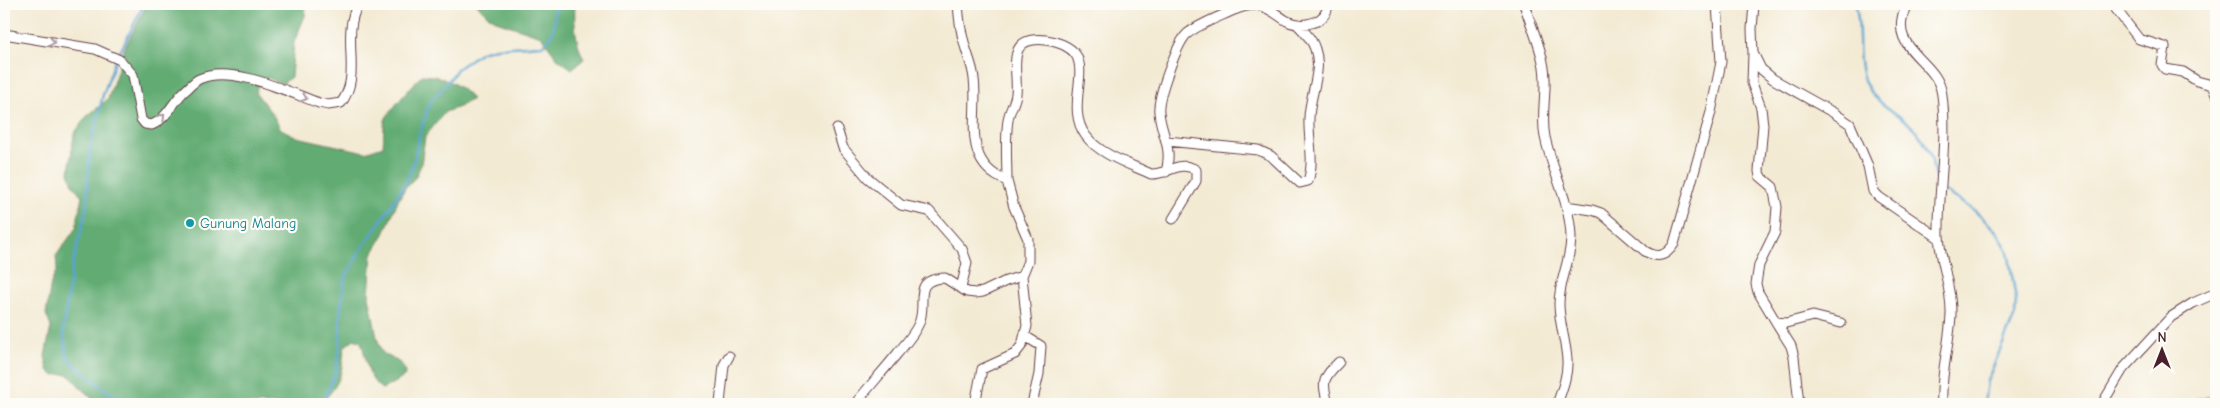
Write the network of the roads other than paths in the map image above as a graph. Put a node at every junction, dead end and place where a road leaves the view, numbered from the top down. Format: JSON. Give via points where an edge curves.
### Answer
{"nodes":[{"id":1,"x":358,"y":4,"type":"edge"},
{"id":2,"x":958,"y":4,"type":"edge"},
{"id":3,"x":1328,"y":4,"type":"edge"},
{"id":4,"x":1524,"y":4,"type":"edge"},
{"id":5,"x":1717,"y":4,"type":"edge"},
{"id":6,"x":1754,"y":4,"type":"edge"},
{"id":7,"x":1907,"y":4,"type":"edge"},
{"id":8,"x":2112,"y":4,"type":"edge"},
{"id":9,"x":1297,"y":24,"type":"junction"},
{"id":10,"x":4,"y":34,"type":"edge"},
{"id":11,"x":1753,"y":53,"type":"junction"},
{"id":12,"x":2216,"y":95,"type":"edge"},
{"id":13,"x":837,"y":128,"type":"dead end"},
{"id":14,"x":1167,"y":141,"type":"junction"},
{"id":15,"x":1166,"y":172,"type":"junction"},
{"id":16,"x":1007,"y":181,"type":"junction"},
{"id":17,"x":1566,"y":206,"type":"junction"},
{"id":18,"x":1174,"y":219,"type":"dead end"},
{"id":19,"x":1939,"y":238,"type":"junction"},
{"id":20,"x":1022,"y":276,"type":"junction"},
{"id":21,"x":961,"y":288,"type":"junction"},
{"id":22,"x":2216,"y":293,"type":"edge"},
{"id":23,"x":1776,"y":322,"type":"junction"},
{"id":24,"x":1841,"y":323,"type":"dead end"},
{"id":25,"x":1025,"y":336,"type":"junction"},
{"id":26,"x":729,"y":356,"type":"dead end"},
{"id":27,"x":1339,"y":362,"type":"dead end"},
{"id":28,"x":720,"y":404,"type":"edge"},
{"id":29,"x":855,"y":404,"type":"edge"},
{"id":30,"x":975,"y":404,"type":"edge"},
{"id":31,"x":1032,"y":404,"type":"edge"},
{"id":32,"x":1328,"y":404,"type":"edge"},
{"id":33,"x":1557,"y":404,"type":"edge"},
{"id":34,"x":1799,"y":404,"type":"edge"},
{"id":35,"x":1942,"y":404,"type":"edge"},
{"id":36,"x":2102,"y":404,"type":"edge"}],
"edges":[{"from":10,"to":1,"type":"street","one_way":true,"via":[[95,49],[120,60],[133,75],[141,120],[152,125],[165,116],[184,91],[200,79],[218,75],[242,77],[319,103],[341,103],[350,84],[349,37]]},
{"from":2,"to":16,"type":"street","via":[[964,43],[975,81],[975,143],[986,168]]},
{"from":3,"to":9,"type":"street","via":[[1326,14],[1318,21]]},
{"from":4,"to":17,"type":"street","via":[[1543,62],[1545,139]]},
{"from":5,"to":17,"type":"street","via":[[1721,62],[1674,244],[1669,252],[1653,256],[1597,211]]},
{"from":6,"to":11,"type":"street"},
{"from":7,"to":19,"type":"street","via":[[1902,13],[1903,38],[1938,83],[1942,93],[1945,156]]},
{"from":8,"to":12,"type":"street","via":[[2139,39],[2165,47],[2164,69],[2183,72],[2212,85]]},
{"from":9,"to":14,"type":"street","via":[[1261,6],[1248,6],[1185,35],[1178,46],[1158,106]]},
{"from":9,"to":14,"type":"street","via":[[1309,36],[1317,63],[1309,118],[1311,155],[1308,181],[1300,183],[1271,156],[1258,150]]},
{"from":11,"to":19,"type":"street","via":[[1761,69],[1773,79],[1850,124],[1868,166],[1873,191]]},
{"from":11,"to":23,"type":"street","via":[[1752,83],[1764,125],[1759,171],[1760,176],[1773,187],[1777,207],[1775,232],[1759,264],[1756,284]]},
{"from":13,"to":21,"type":"street","via":[[843,148],[868,178],[901,205],[929,211],[962,249],[966,263]]},
{"from":14,"to":15,"type":"street"},
{"from":15,"to":16,"type":"street","via":[[1151,174],[1100,149],[1087,137],[1076,108],[1079,71],[1076,54],[1069,48],[1042,40],[1023,44],[1014,58],[1016,90],[1008,120]]},
{"from":15,"to":18,"type":"street","via":[[1173,167],[1183,167],[1194,168],[1197,173],[1196,181]]},
{"from":16,"to":20,"type":"street","via":[[1028,239],[1028,261]]},
{"from":17,"to":33,"type":"street","via":[[1570,255],[1559,302],[1567,360],[1566,378]]},
{"from":19,"to":35,"type":"street","via":[[1951,302],[1942,372]]},
{"from":20,"to":21,"type":"street","via":[[975,294]]},
{"from":20,"to":25,"type":"street","via":[[1028,316]]},
{"from":21,"to":29,"type":"street","via":[[945,278],[924,284],[923,310],[916,331]]},
{"from":22,"to":36,"type":"street","via":[[2170,317],[2124,369]]},
{"from":23,"to":24,"type":"street","via":[[1786,323],[1812,316]]},
{"from":23,"to":34,"type":"street","via":[[1791,346]]},
{"from":25,"to":30,"type":"street","via":[[1015,354],[982,369]]},
{"from":25,"to":31,"type":"street","via":[[1041,346]]},
{"from":26,"to":28,"type":"street","via":[[724,366]]},
{"from":27,"to":32,"type":"street","via":[[1324,379]]}]}
